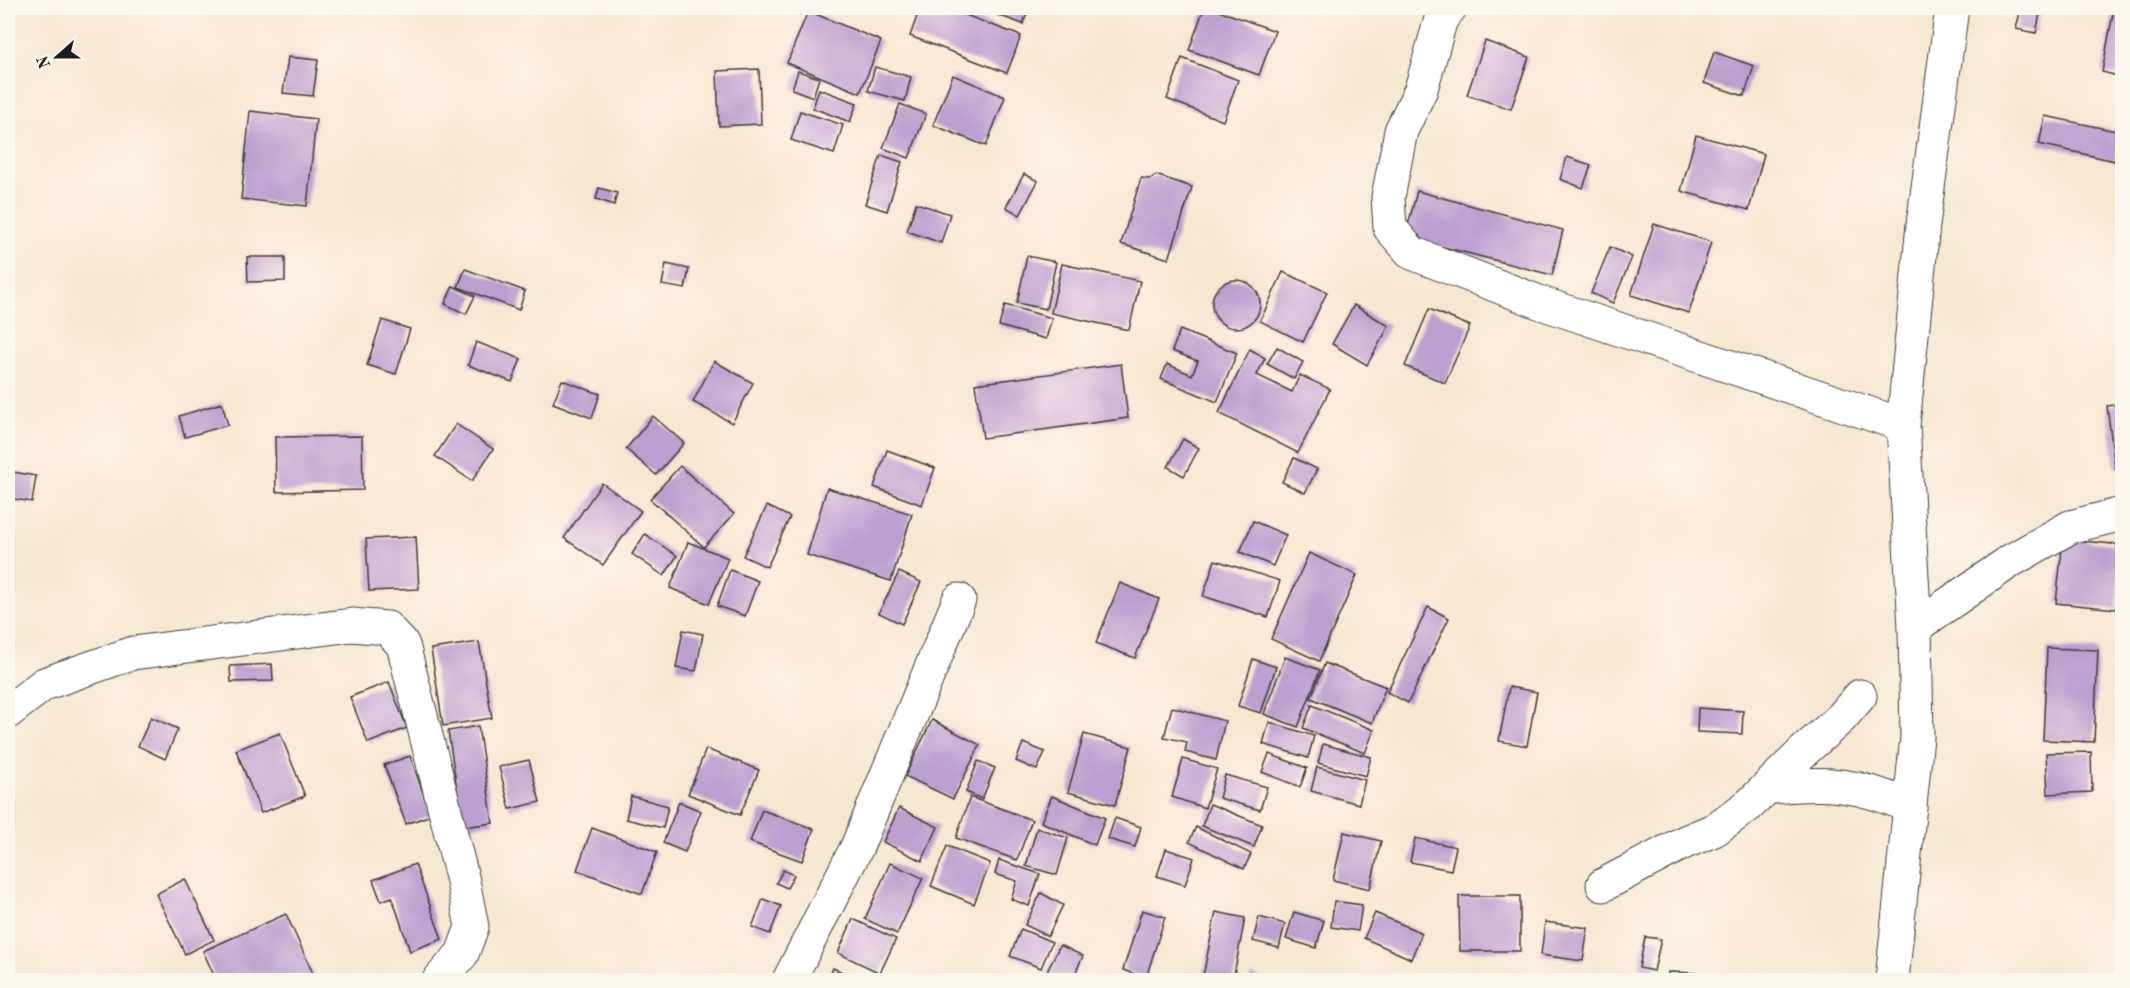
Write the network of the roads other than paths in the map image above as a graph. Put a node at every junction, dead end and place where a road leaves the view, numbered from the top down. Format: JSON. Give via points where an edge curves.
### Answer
{"nodes":[{"id":1,"x":1450,"y":8,"type":"edge"},
{"id":2,"x":1952,"y":8,"type":"edge"},
{"id":3,"x":1903,"y":425,"type":"junction"},
{"id":4,"x":2122,"y":514,"type":"edge"},
{"id":5,"x":959,"y":600,"type":"dead end"},
{"id":6,"x":1915,"y":627,"type":"junction"},
{"id":7,"x":1860,"y":696,"type":"dead end"},
{"id":8,"x":8,"y":712,"type":"edge"},
{"id":9,"x":1767,"y":788,"type":"junction"},
{"id":10,"x":1910,"y":807,"type":"junction"},
{"id":11,"x":1603,"y":885,"type":"dead end"},
{"id":12,"x":439,"y":981,"type":"edge"},
{"id":13,"x":789,"y":981,"type":"edge"},
{"id":14,"x":1892,"y":981,"type":"edge"}],
"edges":[{"from":1,"to":3,"type":"street","via":[[1441,19],[1421,89],[1401,131],[1388,197],[1390,228],[1412,253],[1544,304]]},
{"from":2,"to":3,"type":"street","via":[[1923,225]]},
{"from":3,"to":6,"type":"street"},
{"from":4,"to":6,"type":"street","via":[[2070,527],[2012,560]]},
{"from":5,"to":13,"type":"street","via":[[857,847]]},
{"from":6,"to":10,"type":"street","via":[[1917,737]]},
{"from":7,"to":9,"type":"street"},
{"from":8,"to":12,"type":"street","via":[[44,684],[133,653],[352,626],[387,628],[403,645],[472,927],[462,954]]},
{"from":9,"to":10,"type":"street","via":[[1832,785],[1883,794]]},
{"from":9,"to":11,"type":"street","via":[[1714,830]]},
{"from":10,"to":14,"type":"street"}]}
